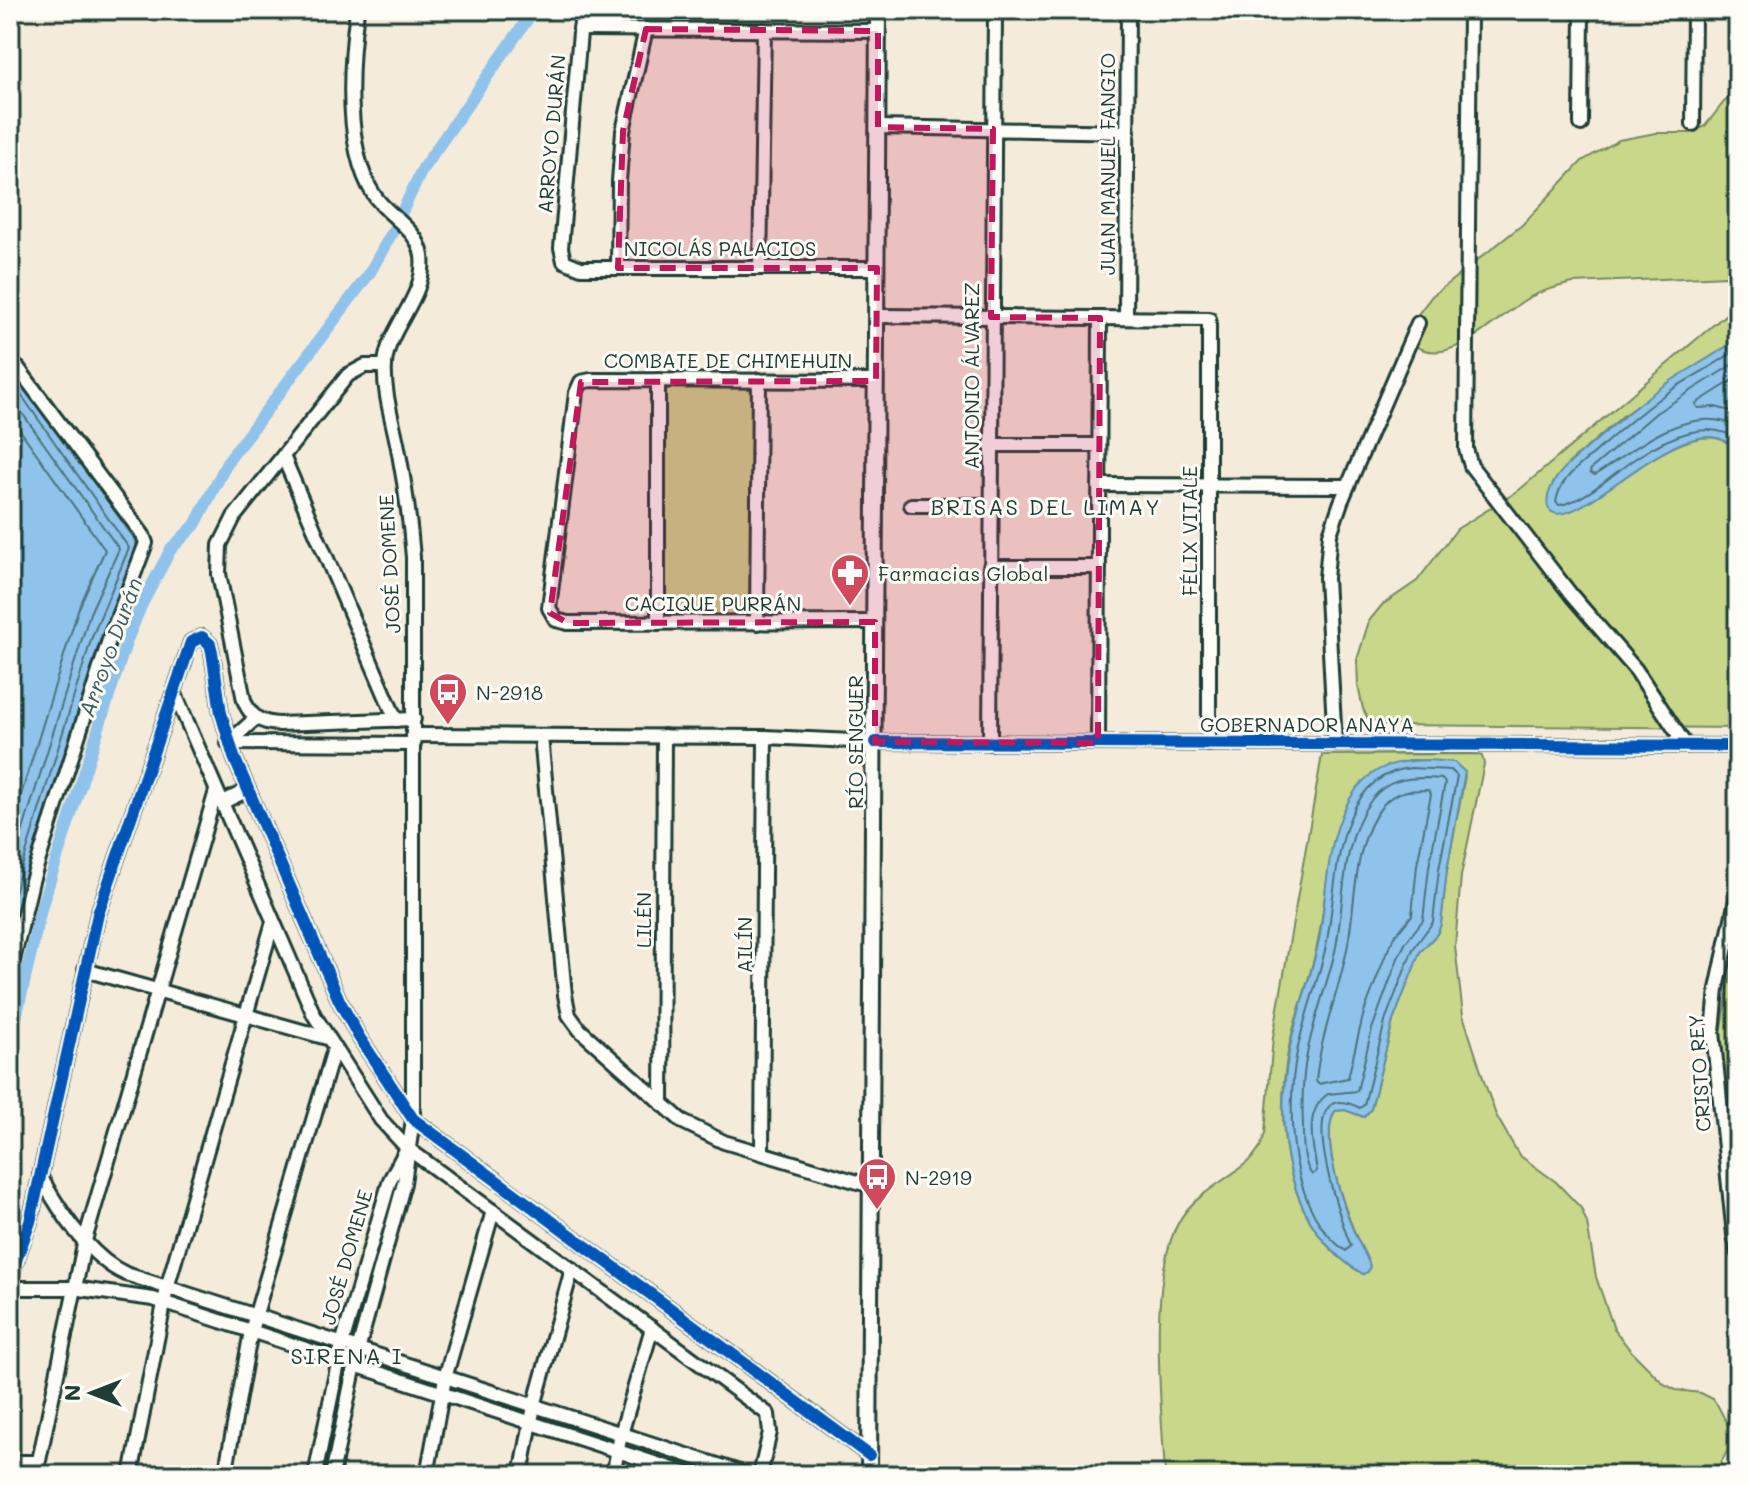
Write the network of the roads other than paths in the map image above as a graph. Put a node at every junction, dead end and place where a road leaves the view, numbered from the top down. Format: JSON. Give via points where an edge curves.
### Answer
{"nodes":[{"id":1,"x":357,"y":10,"type":"edge"},
{"id":2,"x":582,"y":10,"type":"edge"},
{"id":3,"x":878,"y":10,"type":"edge"},
{"id":4,"x":995,"y":10,"type":"edge"},
{"id":5,"x":1128,"y":10,"type":"edge"},
{"id":6,"x":1470,"y":10,"type":"edge"},
{"id":7,"x":1582,"y":10,"type":"edge"},
{"id":8,"x":1694,"y":10,"type":"edge"},
{"id":9,"x":580,"y":29,"type":"junction"},
{"id":10,"x":646,"y":29,"type":"junction"},
{"id":11,"x":764,"y":30,"type":"junction"},
{"id":12,"x":878,"y":31,"type":"junction"},
{"id":13,"x":1581,"y":124,"type":"dead end"},
{"id":14,"x":1693,"y":124,"type":"dead end"},
{"id":15,"x":878,"y":127,"type":"junction"},
{"id":16,"x":993,"y":129,"type":"junction"},
{"id":17,"x":1128,"y":132,"type":"junction"},
{"id":18,"x":564,"y":261,"type":"joint"},
{"id":19,"x":618,"y":268,"type":"junction"},
{"id":20,"x":760,"y":268,"type":"junction"},
{"id":21,"x":877,"y":268,"type":"junction"},
{"id":22,"x":877,"y":316,"type":"junction"},
{"id":23,"x":991,"y":317,"type":"junction"},
{"id":24,"x":1100,"y":318,"type":"junction"},
{"id":25,"x":1126,"y":318,"type":"junction"},
{"id":26,"x":1418,"y":323,"type":"dead end"},
{"id":27,"x":10,"y":364,"type":"edge"},
{"id":28,"x":385,"y":366,"type":"junction"},
{"id":29,"x":658,"y":380,"type":"junction"},
{"id":30,"x":759,"y":380,"type":"junction"},
{"id":31,"x":876,"y":381,"type":"junction"},
{"id":32,"x":990,"y":445,"type":"junction"},
{"id":33,"x":1099,"y":445,"type":"junction"},
{"id":34,"x":283,"y":456,"type":"junction"},
{"id":35,"x":1099,"y":485,"type":"junction"},
{"id":36,"x":1209,"y":486,"type":"junction"},
{"id":37,"x":1347,"y":486,"type":"junction"},
{"id":38,"x":911,"y":505,"type":"dead end"},
{"id":39,"x":990,"y":505,"type":"junction"},
{"id":40,"x":990,"y":567,"type":"junction"},
{"id":41,"x":1099,"y":567,"type":"junction"},
{"id":42,"x":552,"y":617,"type":"joint"},
{"id":43,"x":875,"y":622,"type":"junction"},
{"id":44,"x":658,"y":623,"type":"junction"},
{"id":45,"x":757,"y":623,"type":"junction"},
{"id":46,"x":175,"y":694,"type":"junction"},
{"id":47,"x":256,"y":718,"type":"junction"},
{"id":48,"x":414,"y":719,"type":"junction"},
{"id":49,"x":396,"y":720,"type":"junction"},
{"id":50,"x":541,"y":736,"type":"junction"},
{"id":51,"x":664,"y":736,"type":"junction"},
{"id":52,"x":765,"y":737,"type":"junction"},
{"id":53,"x":414,"y":740,"type":"junction"},
{"id":54,"x":875,"y":742,"type":"junction"},
{"id":55,"x":228,"y":743,"type":"junction"},
{"id":56,"x":990,"y":743,"type":"junction"},
{"id":57,"x":1098,"y":743,"type":"junction"},
{"id":58,"x":1209,"y":744,"type":"junction"},
{"id":59,"x":1335,"y":744,"type":"junction"},
{"id":60,"x":1686,"y":746,"type":"junction"},
{"id":61,"x":1738,"y":746,"type":"edge"},
{"id":62,"x":248,"y":790,"type":"junction"},
{"id":63,"x":219,"y":797,"type":"junction"},
{"id":64,"x":1738,"y":891,"type":"edge"},
{"id":65,"x":273,"y":922,"type":"junction"},
{"id":66,"x":85,"y":970,"type":"junction"},
{"id":67,"x":10,"y":973,"type":"edge"},
{"id":68,"x":158,"y":990,"type":"junction"},
{"id":69,"x":246,"y":1015,"type":"junction"},
{"id":70,"x":330,"y":1043,"type":"junction"},
{"id":71,"x":662,"y":1104,"type":"junction"},
{"id":72,"x":413,"y":1119,"type":"junction"},
{"id":73,"x":407,"y":1148,"type":"junction"},
{"id":74,"x":762,"y":1153,"type":"junction"},
{"id":75,"x":1732,"y":1158,"type":"edge"},
{"id":76,"x":40,"y":1176,"type":"junction"},
{"id":77,"x":871,"y":1186,"type":"junction"},
{"id":78,"x":493,"y":1211,"type":"junction"},
{"id":79,"x":85,"y":1240,"type":"junction"},
{"id":80,"x":1738,"y":1254,"type":"edge"},
{"id":81,"x":572,"y":1269,"type":"junction"},
{"id":82,"x":10,"y":1277,"type":"edge"},
{"id":83,"x":10,"y":1288,"type":"edge"},
{"id":84,"x":73,"y":1288,"type":"junction"},
{"id":85,"x":167,"y":1288,"type":"junction"},
{"id":86,"x":164,"y":1302,"type":"junction"},
{"id":87,"x":255,"y":1316,"type":"junction"},
{"id":88,"x":652,"y":1328,"type":"junction"},
{"id":89,"x":251,"y":1331,"type":"junction"},
{"id":90,"x":342,"y":1344,"type":"junction"},
{"id":91,"x":358,"y":1350,"type":"junction"},
{"id":92,"x":338,"y":1361,"type":"junction"},
{"id":93,"x":354,"y":1366,"type":"junction"},
{"id":94,"x":445,"y":1378,"type":"junction"},
{"id":95,"x":441,"y":1394,"type":"junction"},
{"id":96,"x":534,"y":1406,"type":"junction"},
{"id":97,"x":530,"y":1423,"type":"junction"},
{"id":98,"x":621,"y":1434,"type":"junction"},
{"id":99,"x":617,"y":1451,"type":"junction"},
{"id":100,"x":869,"y":1455,"type":"junction"},
{"id":101,"x":10,"y":1462,"type":"edge"},
{"id":102,"x":37,"y":1469,"type":"edge"},
{"id":103,"x":131,"y":1475,"type":"edge"},
{"id":104,"x":225,"y":1475,"type":"edge"},
{"id":105,"x":315,"y":1475,"type":"edge"},
{"id":106,"x":332,"y":1475,"type":"edge"},
{"id":107,"x":427,"y":1475,"type":"edge"},
{"id":108,"x":521,"y":1475,"type":"edge"},
{"id":109,"x":613,"y":1475,"type":"edge"},
{"id":110,"x":691,"y":1475,"type":"edge"},
{"id":111,"x":749,"y":1475,"type":"edge"},
{"id":112,"x":760,"y":1475,"type":"edge"},
{"id":113,"x":869,"y":1475,"type":"edge"}],
"edges":[{"from":1,"to":28,"type":"street","name":"JOSÉ DOMENE","via":[[353,99],[360,165],[376,199],[414,235],[423,259],[419,287]]},
{"from":2,"to":9,"type":"street","name":"ARROYO DURÁN"},
{"from":3,"to":12,"type":"main road","name":"RÍO SENGUER"},
{"from":4,"to":16,"type":"street","name":"ANTONIO ÁLVAREZ"},
{"from":5,"to":17,"type":"street","name":"JUAN MANUEL FANGIO"},
{"from":6,"to":60,"type":"street","via":[[1466,449],[1471,466],[1636,670]]},
{"from":7,"to":13,"type":"street"},
{"from":8,"to":14,"type":"street"},
{"from":9,"to":10,"type":"street"},
{"from":9,"to":18,"type":"street","name":"ARROYO DURÁN"},
{"from":10,"to":11,"type":"street"},
{"from":10,"to":19,"type":"street","via":[[623,131]]},
{"from":11,"to":12,"type":"street"},
{"from":11,"to":20,"type":"street"},
{"from":12,"to":15,"type":"main road","name":"RÍO SENGUER"},
{"from":15,"to":16,"type":"street"},
{"from":15,"to":21,"type":"main road","name":"RÍO SENGUER"},
{"from":16,"to":17,"type":"street"},
{"from":16,"to":23,"type":"street","name":"ANTONIO ÁLVAREZ"},
{"from":17,"to":25,"type":"street","name":"JUAN MANUEL FANGIO"},
{"from":18,"to":19,"type":"street","name":"NICOLÁS PALACIOS","via":[[575,267]]},
{"from":19,"to":20,"type":"street","name":"NICOLÁS PALACIOS"},
{"from":20,"to":21,"type":"street","name":"NICOLÁS PALACIOS"},
{"from":21,"to":22,"type":"main road","name":"RÍO SENGUER"},
{"from":22,"to":23,"type":"street"},
{"from":22,"to":31,"type":"main road","name":"RÍO SENGUER"},
{"from":23,"to":24,"type":"street"},
{"from":23,"to":32,"type":"street","name":"ANTONIO ÁLVAREZ"},
{"from":24,"to":25,"type":"street"},
{"from":24,"to":33,"type":"street"},
{"from":25,"to":36,"type":"street","name":"FÉLIX VITALE","via":[[1209,319]]},
{"from":26,"to":37,"type":"street"},
{"from":27,"to":67,"type":"street","via":[[146,543],[109,640],[32,881]]},
{"from":28,"to":34,"type":"street","via":[[365,366],[348,375]]},
{"from":28,"to":48,"type":"street","name":"JOSÉ DOMENE","via":[[411,528]]},
{"from":29,"to":30,"type":"street","name":"COMBATE DE CHIMEHUIN"},
{"from":29,"to":42,"type":"street","name":"COMBATE DE CHIMEHUIN","via":[[591,380],[581,382],[576,393]]},
{"from":29,"to":44,"type":"street"},
{"from":30,"to":31,"type":"street","name":"COMBATE DE CHIMEHUIN"},
{"from":30,"to":45,"type":"street"},
{"from":31,"to":43,"type":"main road","name":"RÍO SENGUER"},
{"from":32,"to":33,"type":"street"},
{"from":32,"to":39,"type":"street","name":"ANTONIO ÁLVAREZ"},
{"from":33,"to":35,"type":"street"},
{"from":34,"to":47,"type":"street","via":[[225,531],[218,559],[244,700]]},
{"from":34,"to":49,"type":"street"},
{"from":35,"to":36,"type":"street"},
{"from":35,"to":41,"type":"street"},
{"from":36,"to":37,"type":"street"},
{"from":36,"to":58,"type":"street","name":"FÉLIX VITALE"},
{"from":37,"to":59,"type":"street","via":[[1332,523],[1326,567]]},
{"from":38,"to":39,"type":"street"},
{"from":39,"to":40,"type":"street","name":"ANTONIO ÁLVAREZ"},
{"from":40,"to":41,"type":"street"},
{"from":40,"to":56,"type":"street","name":"ANTONIO ÁLVAREZ"},
{"from":41,"to":57,"type":"street"},
{"from":42,"to":44,"type":"street","name":"CACIQUE PURRÁN","via":[[568,623]]},
{"from":43,"to":45,"type":"street","name":"CACIQUE PURRÁN"},
{"from":43,"to":54,"type":"main road","name":"RÍO SENGUER"},
{"from":44,"to":45,"type":"street","name":"CACIQUE PURRÁN"},
{"from":46,"to":55,"type":"street","via":[[191,642],[206,638]]},
{"from":46,"to":63,"type":"street"},
{"from":46,"to":66,"type":"street","via":[[111,871]]},
{"from":47,"to":49,"type":"street","via":[[279,724]]},
{"from":47,"to":55,"type":"street"},
{"from":48,"to":49,"type":"street"},
{"from":48,"to":53,"type":"street","name":"JOSÉ DOMENE"},
{"from":50,"to":51,"type":"street","name":"GOBERNADOR ANAYA"},
{"from":50,"to":53,"type":"street","name":"GOBERNADOR ANAYA"},
{"from":50,"to":71,"type":"street","via":[[569,1015]]},
{"from":51,"to":52,"type":"street","name":"GOBERNADOR ANAYA"},
{"from":51,"to":71,"type":"street","name":"LILÉN"},
{"from":52,"to":54,"type":"street","name":"GOBERNADOR ANAYA"},
{"from":52,"to":74,"type":"street","name":"AILÍN"},
{"from":53,"to":55,"type":"street","name":"GOBERNADOR ANAYA"},
{"from":53,"to":72,"type":"street","name":"JOSÉ DOMENE"},
{"from":54,"to":56,"type":"street","name":"GOBERNADOR ANAYA"},
{"from":54,"to":77,"type":"main road","name":"RÍO SENGUER"},
{"from":55,"to":62,"type":"street"},
{"from":56,"to":57,"type":"street","name":"GOBERNADOR ANAYA"},
{"from":57,"to":58,"type":"street","name":"GOBERNADOR ANAYA"},
{"from":58,"to":59,"type":"street","name":"GOBERNADOR ANAYA"},
{"from":59,"to":60,"type":"street","name":"GOBERNADOR ANAYA"},
{"from":60,"to":61,"type":"street","name":"GOBERNADOR ANAYA"},
{"from":62,"to":63,"type":"street"},
{"from":62,"to":72,"type":"street","via":[[339,1000]]},
{"from":63,"to":65,"type":"street"},
{"from":63,"to":68,"type":"street"},
{"from":64,"to":75,"type":"street","name":"CRISTO REY","via":[[1713,1017]]},
{"from":65,"to":69,"type":"street"},
{"from":65,"to":70,"type":"street"},
{"from":66,"to":68,"type":"street"},
{"from":66,"to":76,"type":"street"},
{"from":68,"to":69,"type":"street"},
{"from":68,"to":79,"type":"street"},
{"from":69,"to":70,"type":"street"},
{"from":69,"to":85,"type":"street"},
{"from":70,"to":73,"type":"street","via":[[381,1120]]},
{"from":70,"to":87,"type":"street"},
{"from":71,"to":74,"type":"street","via":[[694,1129]]},
{"from":72,"to":73,"type":"street","name":"JOSÉ DOMENE"},
{"from":72,"to":100,"type":"street"},
{"from":73,"to":78,"type":"street"},
{"from":73,"to":90,"type":"street","name":"JOSÉ DOMENE","via":[[390,1180]]},
{"from":73,"to":91,"type":"street","name":"JOSÉ DOMENE","via":[[404,1183]]},
{"from":74,"to":77,"type":"street"},
{"from":75,"to":80,"type":"street","name":"CRISTO REY"},
{"from":76,"to":79,"type":"street"},
{"from":76,"to":82,"type":"street"},
{"from":77,"to":100,"type":"main road","name":"RÍO SENGUER"},
{"from":78,"to":81,"type":"street"},
{"from":78,"to":94,"type":"street"},
{"from":79,"to":84,"type":"street"},
{"from":79,"to":85,"type":"street","via":[[116,1270]]},
{"from":81,"to":88,"type":"street"},
{"from":81,"to":96,"type":"street"},
{"from":83,"to":84,"type":"street"},
{"from":84,"to":86,"type":"street"},
{"from":84,"to":102,"type":"street"},
{"from":85,"to":86,"type":"street"},
{"from":85,"to":87,"type":"street"},
{"from":86,"to":89,"type":"street"},
{"from":86,"to":103,"type":"street"},
{"from":87,"to":89,"type":"street"},
{"from":87,"to":90,"type":"street"},
{"from":88,"to":98,"type":"street"},
{"from":88,"to":112,"type":"street","via":[[768,1414],[770,1432]]},
{"from":89,"to":92,"type":"street"},
{"from":89,"to":104,"type":"street"},
{"from":90,"to":91,"type":"street"},
{"from":90,"to":92,"type":"street","name":"JOSÉ DOMENE"},
{"from":91,"to":93,"type":"street","name":"JOSÉ DOMENE"},
{"from":91,"to":94,"type":"street"},
{"from":92,"to":93,"type":"street"},
{"from":92,"to":105,"type":"street","name":"JOSÉ DOMENE"},
{"from":93,"to":95,"type":"street"},
{"from":93,"to":106,"type":"street","name":"JOSÉ DOMENE"},
{"from":94,"to":95,"type":"street"},
{"from":94,"to":96,"type":"street"},
{"from":95,"to":97,"type":"street"},
{"from":95,"to":107,"type":"street"},
{"from":96,"to":97,"type":"street"},
{"from":96,"to":98,"type":"street"},
{"from":97,"to":99,"type":"street"},
{"from":97,"to":108,"type":"street"},
{"from":98,"to":99,"type":"street"},
{"from":98,"to":111,"type":"street"},
{"from":99,"to":109,"type":"street"},
{"from":99,"to":110,"type":"street"},
{"from":100,"to":113,"type":"main road","name":"RÍO SENGUER"},
{"from":101,"to":102,"type":"street"}]}
